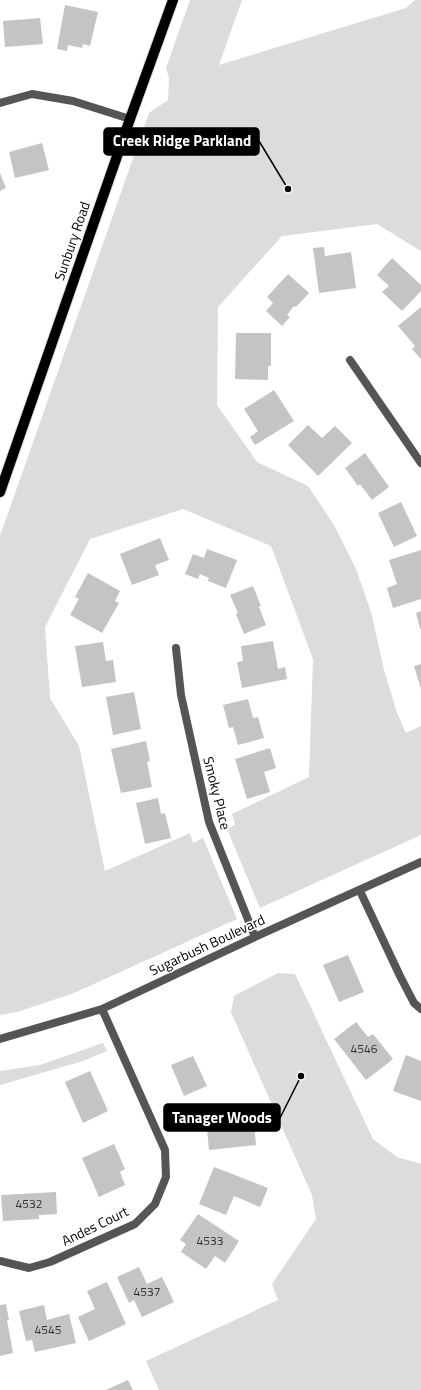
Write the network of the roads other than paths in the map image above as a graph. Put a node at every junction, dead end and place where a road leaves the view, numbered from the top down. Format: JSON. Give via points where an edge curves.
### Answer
{"nodes":[{"id":1,"x":173,"y":0,"type":"edge"},
{"id":2,"x":0,"y":103,"type":"edge"},
{"id":3,"x":130,"y":119,"type":"junction"},
{"id":4,"x":350,"y":360,"type":"dead end"},
{"id":5,"x":421,"y":463,"type":"edge"},
{"id":6,"x":0,"y":492,"type":"edge"},
{"id":7,"x":176,"y":648,"type":"dead end"},
{"id":8,"x":421,"y":862,"type":"edge"},
{"id":9,"x":360,"y":891,"type":"junction"},
{"id":10,"x":255,"y":937,"type":"junction"},
{"id":11,"x":102,"y":1009,"type":"junction"},
{"id":12,"x":421,"y":1009,"type":"edge"},
{"id":13,"x":0,"y":1039,"type":"edge"},
{"id":14,"x":0,"y":1261,"type":"edge"}],
"edges":[{"from":1,"to":3,"type":"main road","name":"Sunbury Road"},
{"from":2,"to":3,"type":"street","via":[[32,94],[73,101]]},
{"from":3,"to":6,"type":"main road","name":"Sunbury Road"},
{"from":4,"to":5,"type":"street"},
{"from":7,"to":10,"type":"street","name":"Smoky Place","via":[[181,695],[209,822]]},
{"from":8,"to":9,"type":"street","name":"Sugarbush Boulevard"},
{"from":9,"to":10,"type":"street","name":"Sugarbush Boulevard"},
{"from":9,"to":12,"type":"street","via":[[400,976],[414,1003]]},
{"from":10,"to":11,"type":"street","name":"Sugarbush Boulevard"},
{"from":11,"to":13,"type":"street","name":"Sugarbush Boulevard"},
{"from":11,"to":14,"type":"street","name":"Andes Court","via":[[165,1150],[166,1177],[155,1204],[135,1224],[50,1262],[29,1268]]}]}
